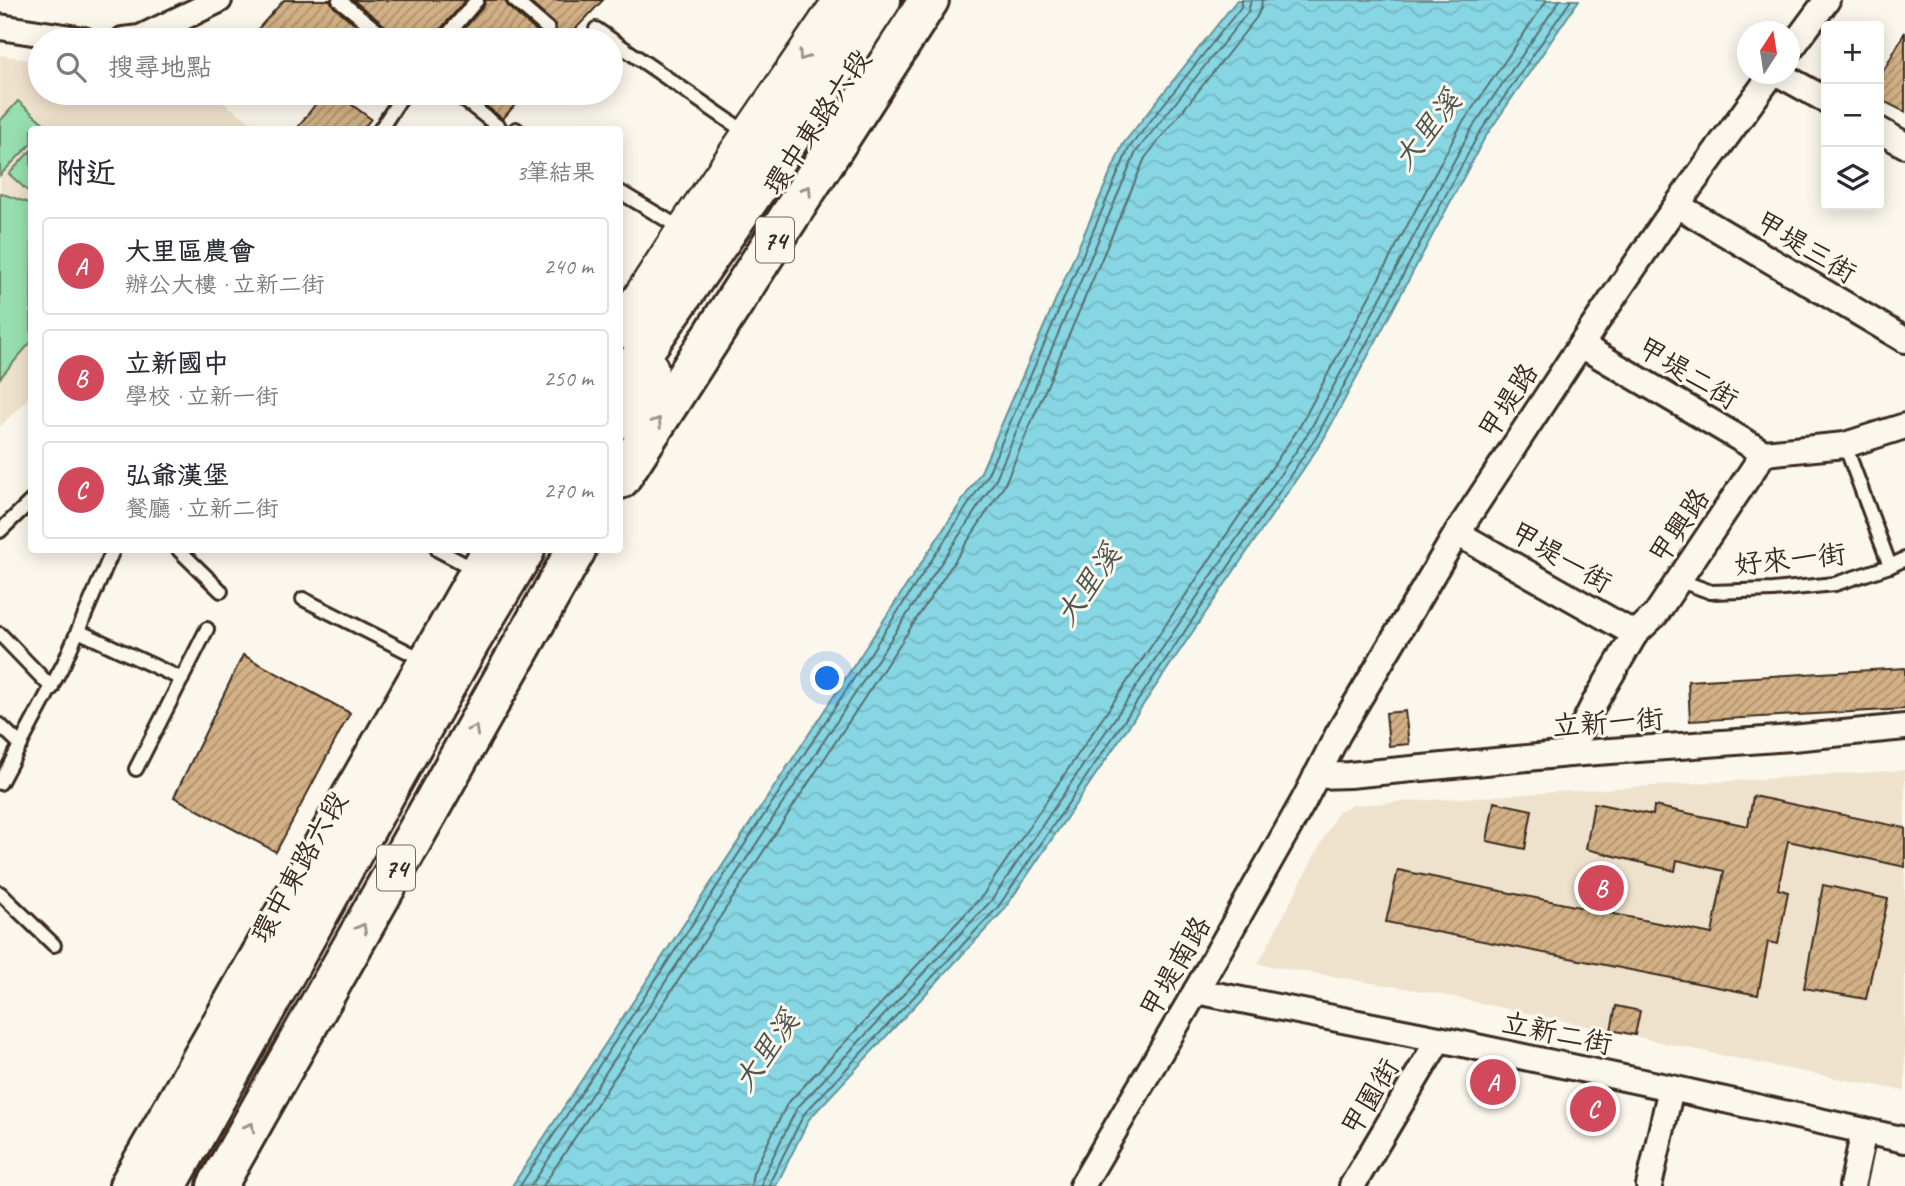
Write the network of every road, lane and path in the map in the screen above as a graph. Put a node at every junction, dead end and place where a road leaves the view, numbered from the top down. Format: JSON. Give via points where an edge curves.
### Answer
{"nodes":[{"id":1,"x":219,"y":0,"type":"edge"},
{"id":2,"x":339,"y":0,"type":"edge"},
{"id":3,"x":477,"y":0,"type":"edge"},
{"id":4,"x":514,"y":0,"type":"edge"},
{"id":5,"x":842,"y":0,"type":"edge"},
{"id":6,"x":881,"y":0,"type":"edge"},
{"id":7,"x":900,"y":0,"type":"edge"},
{"id":8,"x":929,"y":0,"type":"edge"},
{"id":9,"x":1828,"y":0,"type":"edge"},
{"id":10,"x":0,"y":27,"type":"edge"},
{"id":11,"x":162,"y":28,"type":"edge"},
{"id":12,"x":374,"y":28,"type":"edge"},
{"id":13,"x":453,"y":28,"type":"edge"},
{"id":14,"x":547,"y":28,"type":"edge"},
{"id":15,"x":28,"y":31,"type":"edge"},
{"id":16,"x":1800,"y":37,"type":"edge"},
{"id":17,"x":623,"y":48,"type":"edge"},
{"id":18,"x":1765,"y":84,"type":"edge"},
{"id":19,"x":1797,"y":84,"type":"edge"},
{"id":20,"x":1821,"y":97,"type":"edge"},
{"id":21,"x":396,"y":105,"type":"edge"},
{"id":22,"x":470,"y":105,"type":"edge"},
{"id":23,"x":383,"y":126,"type":"edge"},
{"id":24,"x":497,"y":126,"type":"edge"},
{"id":25,"x":1884,"y":133,"type":"edge"},
{"id":26,"x":749,"y":135,"type":"junction"},
{"id":27,"x":1905,"y":145,"type":"edge"},
{"id":28,"x":760,"y":183,"type":"junction"},
{"id":29,"x":623,"y":193,"type":"edge"},
{"id":30,"x":1676,"y":205,"type":"junction"},
{"id":31,"x":684,"y":231,"type":"junction"},
{"id":32,"x":623,"y":325,"type":"edge"},
{"id":33,"x":1905,"y":340,"type":"edge"},
{"id":34,"x":623,"y":342,"type":"edge"},
{"id":35,"x":1581,"y":345,"type":"junction"},
{"id":36,"x":623,"y":387,"type":"edge"},
{"id":37,"x":623,"y":415,"type":"edge"},
{"id":38,"x":1905,"y":426,"type":"edge"},
{"id":39,"x":1845,"y":445,"type":"junction"},
{"id":40,"x":1764,"y":453,"type":"junction"},
{"id":41,"x":623,"y":474,"type":"edge"},
{"id":42,"x":28,"y":504,"type":"edge"},
{"id":43,"x":0,"y":531,"type":"edge"},
{"id":44,"x":1457,"y":533,"type":"junction"},
{"id":45,"x":112,"y":553,"type":"edge"},
{"id":46,"x":182,"y":553,"type":"edge"},
{"id":47,"x":460,"y":553,"type":"edge"},
{"id":48,"x":523,"y":553,"type":"edge"},
{"id":49,"x":541,"y":553,"type":"edge"},
{"id":50,"x":574,"y":553,"type":"edge"},
{"id":51,"x":482,"y":556,"type":"edge"},
{"id":52,"x":1905,"y":559,"type":"edge"},
{"id":53,"x":1890,"y":566,"type":"junction"},
{"id":54,"x":1678,"y":580,"type":"junction"},
{"id":55,"x":221,"y":591,"type":"dead end"},
{"id":56,"x":303,"y":599,"type":"dead end"},
{"id":57,"x":207,"y":629,"type":"dead end"},
{"id":58,"x":78,"y":631,"type":"junction"},
{"id":59,"x":0,"y":634,"type":"edge"},
{"id":60,"x":1635,"y":634,"type":"junction"},
{"id":61,"x":418,"y":657,"type":"junction"},
{"id":62,"x":182,"y":679,"type":"junction"},
{"id":63,"x":52,"y":688,"type":"junction"},
{"id":64,"x":0,"y":725,"type":"edge"},
{"id":65,"x":1905,"y":727,"type":"edge"},
{"id":66,"x":21,"y":745,"type":"junction"},
{"id":67,"x":1569,"y":754,"type":"junction"},
{"id":68,"x":135,"y":769,"type":"dead end"},
{"id":69,"x":1316,"y":776,"type":"junction"},
{"id":70,"x":0,"y":783,"type":"edge"},
{"id":71,"x":0,"y":893,"type":"edge"},
{"id":72,"x":54,"y":945,"type":"dead end"},
{"id":73,"x":1196,"y":991,"type":"junction"},
{"id":74,"x":1439,"y":1039,"type":"junction"},
{"id":75,"x":1671,"y":1088,"type":"junction"},
{"id":76,"x":1864,"y":1131,"type":"junction"},
{"id":77,"x":1905,"y":1140,"type":"edge"},
{"id":78,"x":119,"y":1186,"type":"edge"},
{"id":79,"x":129,"y":1186,"type":"edge"},
{"id":80,"x":167,"y":1186,"type":"edge"},
{"id":81,"x":188,"y":1186,"type":"edge"},
{"id":82,"x":216,"y":1186,"type":"edge"},
{"id":83,"x":1082,"y":1186,"type":"edge"},
{"id":84,"x":1352,"y":1186,"type":"edge"},
{"id":85,"x":1649,"y":1186,"type":"edge"},
{"id":86,"x":1852,"y":1186,"type":"edge"}],
"edges":[{"from":1,"to":11,"type":"street"},
{"from":2,"to":12,"type":"lane"},
{"from":3,"to":13,"type":"lane"},
{"from":4,"to":14,"type":"lane"},
{"from":5,"to":26,"type":"street","name":"環中東路六段","one_way":true},
{"from":6,"to":28,"type":"highway","number":"74"},
{"from":7,"to":37,"type":"street","name":"環中東路六段","via":[[656,359]]},
{"from":41,"to":8,"type":"highway","number":"74","one_way":true},
{"from":9,"to":16,"type":"street"},
{"from":10,"to":15,"type":"street"},
{"from":17,"to":26,"type":"lane"},
{"from":18,"to":30,"type":"street","name":"甲堤路"},
{"from":19,"to":20,"type":"street"},
{"from":21,"to":23,"type":"lane"},
{"from":22,"to":24,"type":"lane"},
{"from":25,"to":27,"type":"street"},
{"from":26,"to":31,"type":"street","name":"環中東路六段"},
{"from":28,"to":34,"type":"highway","via":[[716,216],[671,268]]},
{"from":28,"to":36,"type":"highway","number":"74"},
{"from":29,"to":31,"type":"lane"},
{"from":30,"to":33,"type":"street","name":"甲堤三街"},
{"from":30,"to":35,"type":"street","name":"甲堤路"},
{"from":31,"to":32,"type":"street","name":"環中東路六段"},
{"from":35,"to":40,"type":"street","name":"甲堤二街"},
{"from":35,"to":44,"type":"street","name":"甲堤路"},
{"from":38,"to":39,"type":"street"},
{"from":39,"to":40,"type":"street"},
{"from":39,"to":53,"type":"lane"},
{"from":40,"to":54,"type":"street","name":"甲興路"},
{"from":42,"to":43,"type":"lane"},
{"from":44,"to":60,"type":"street","name":"甲堤一街"},
{"from":44,"to":69,"type":"street","name":"甲堤路"},
{"from":45,"to":58,"type":"lane"},
{"from":46,"to":55,"type":"lane"},
{"from":47,"to":51,"type":"lane"},
{"from":48,"to":80,"type":"highway","number":"74"},
{"from":49,"to":81,"type":"street","name":"環中東路六段"},
{"from":82,"to":50,"type":"highway","number":"74","one_way":true},
{"from":51,"to":61,"type":"street","name":"環中東路六段"},
{"from":51,"to":79,"type":"highway"},
{"from":52,"to":53,"type":"lane","name":"好來一街"},
{"from":53,"to":54,"type":"lane","name":"好來一街","via":[[1835,584],[1773,590],[1711,592]]},
{"from":54,"to":60,"type":"street","name":"甲興路","via":[[1656,614]]},
{"from":56,"to":61,"type":"lane"},
{"from":57,"to":62,"type":"lane"},
{"from":58,"to":62,"type":"lane"},
{"from":58,"to":63,"type":"lane"},
{"from":59,"to":63,"type":"lane"},
{"from":60,"to":67,"type":"street","name":"甲興路"},
{"from":61,"to":78,"type":"street","name":"環中東路六段"},
{"from":62,"to":68,"type":"lane"},
{"from":63,"to":66,"type":"lane"},
{"from":64,"to":66,"type":"lane"},
{"from":65,"to":67,"type":"street","name":"立新一街"},
{"from":66,"to":70,"type":"lane"},
{"from":67,"to":69,"type":"street","name":"立新一街"},
{"from":69,"to":73,"type":"street","name":"甲堤南路"},
{"from":71,"to":72,"type":"lane"},
{"from":73,"to":74,"type":"street","name":"立新二街"},
{"from":73,"to":83,"type":"street","name":"甲堤南路"},
{"from":74,"to":75,"type":"street","name":"立新二街"},
{"from":74,"to":84,"type":"street","name":"甲園街"},
{"from":75,"to":76,"type":"street","name":"立新二街"},
{"from":75,"to":85,"type":"street"},
{"from":76,"to":77,"type":"street","name":"立新二街"},
{"from":76,"to":86,"type":"street"}]}
